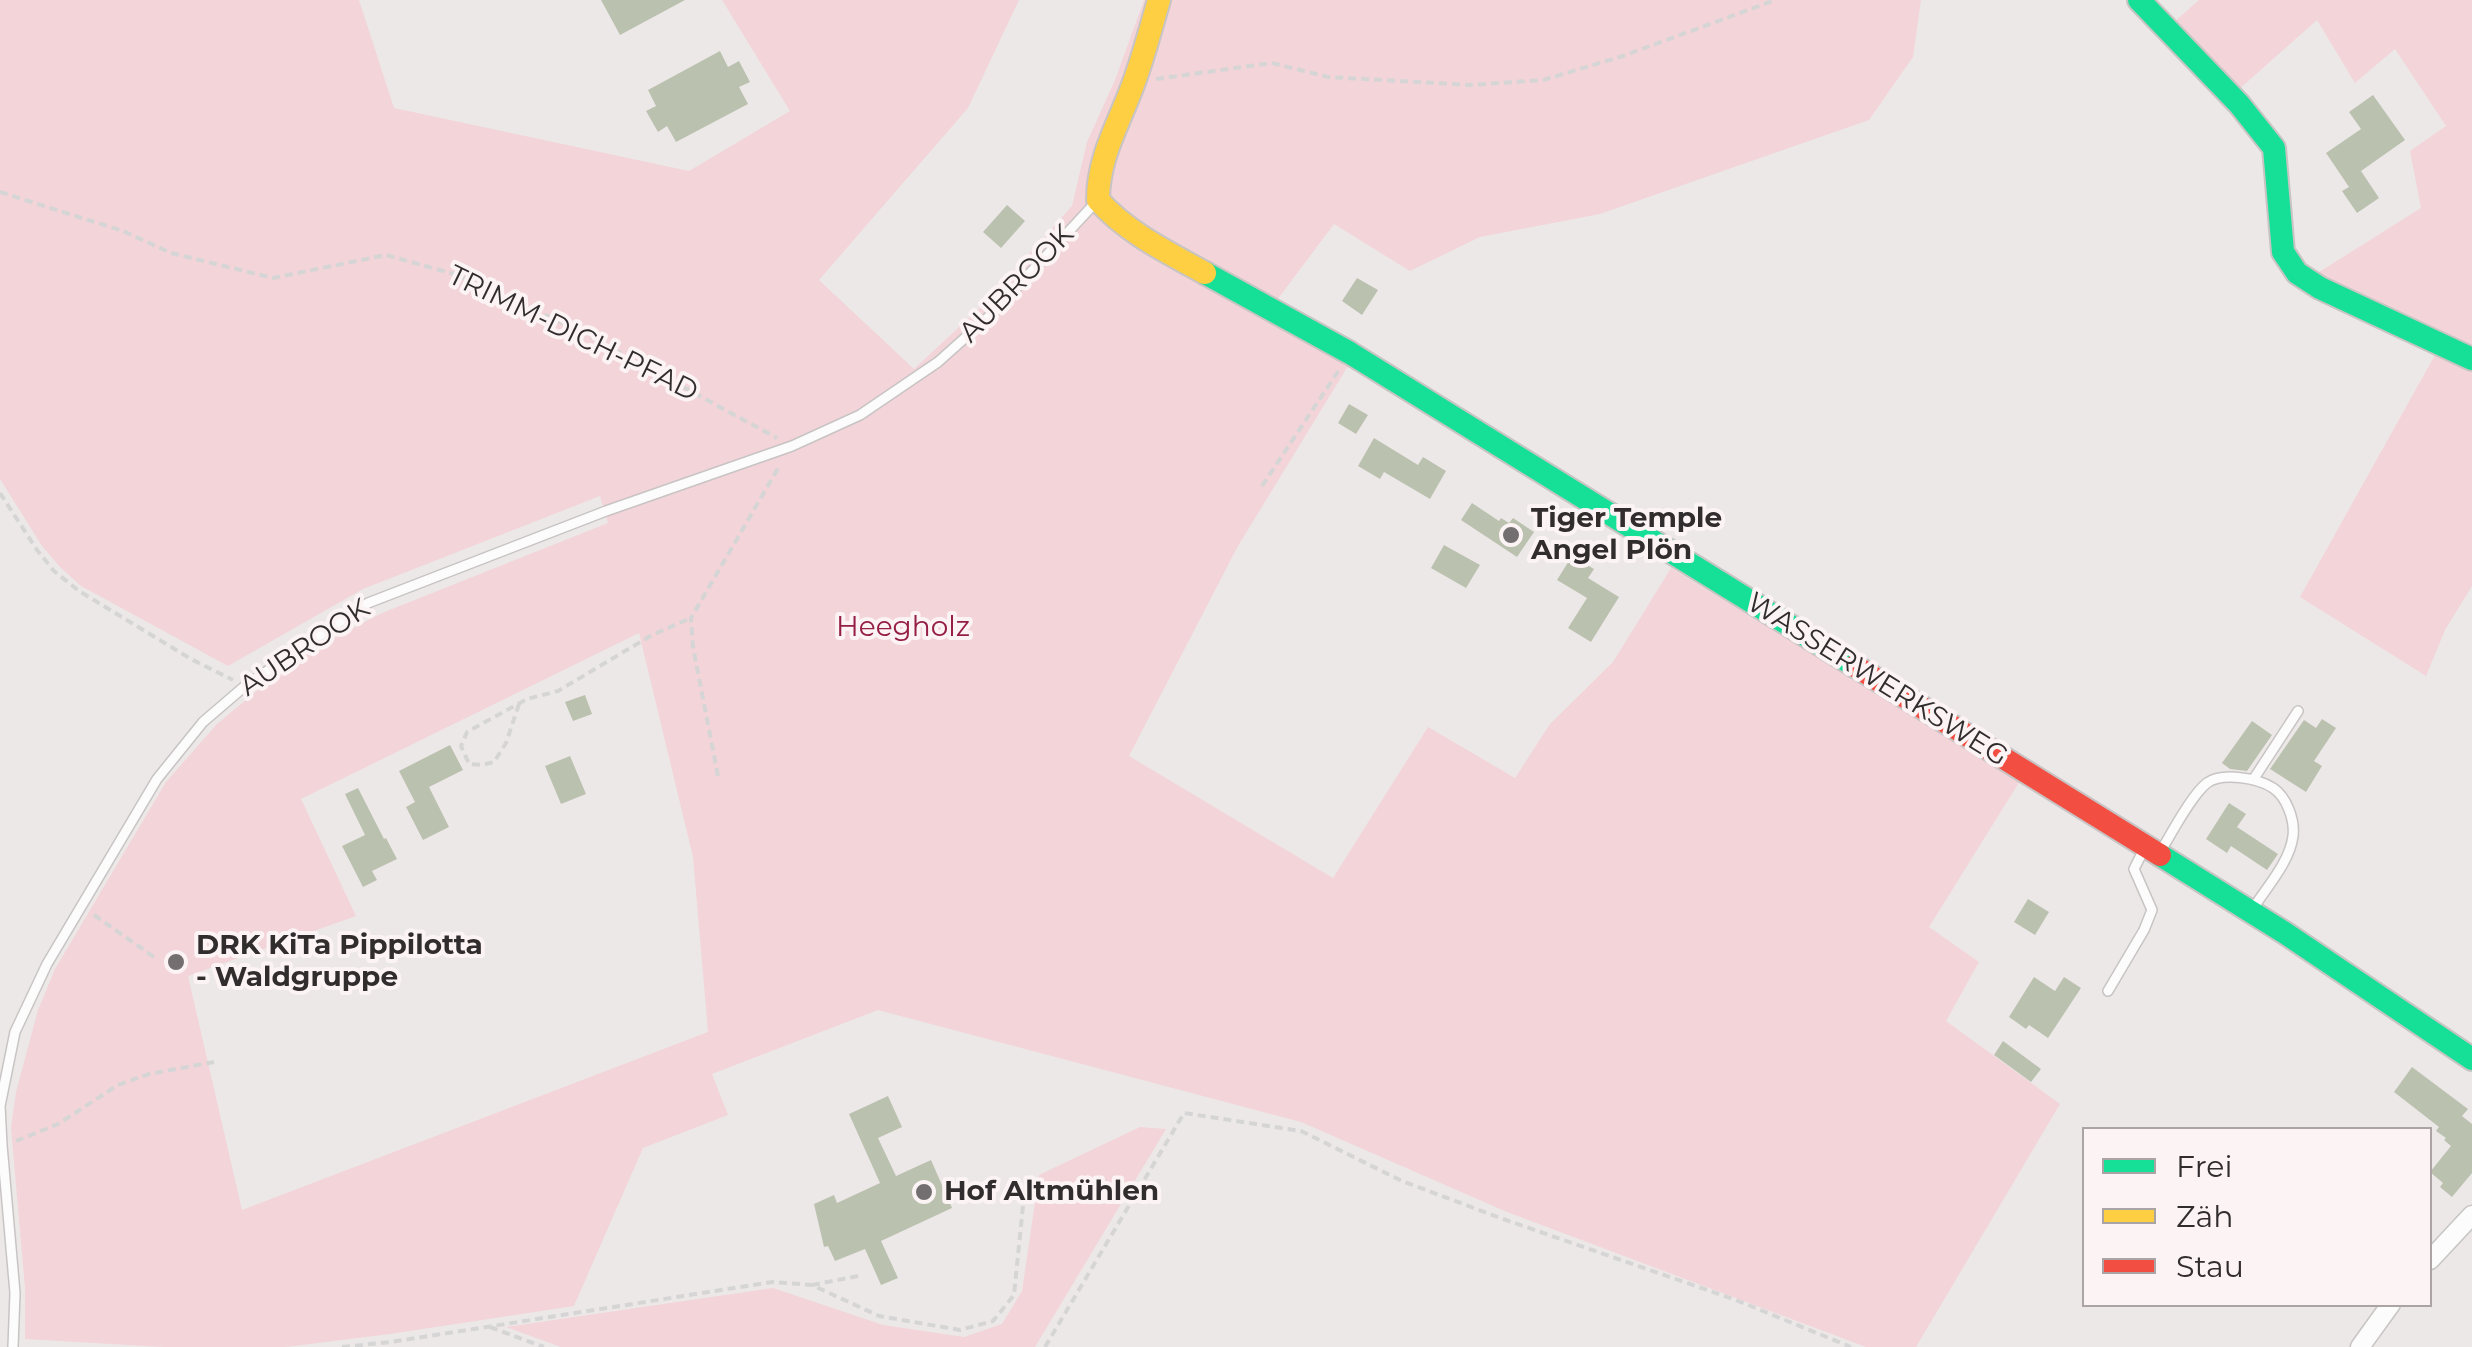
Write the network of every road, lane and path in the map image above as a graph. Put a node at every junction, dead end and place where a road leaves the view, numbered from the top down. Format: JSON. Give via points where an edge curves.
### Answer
{"nodes":[{"id":1,"x":1159,"y":0,"type":"edge"},
{"id":2,"x":1775,"y":0,"type":"edge"},
{"id":3,"x":2139,"y":0,"type":"edge"},
{"id":4,"x":1134,"y":83,"type":"junction"},
{"id":5,"x":0,"y":192,"type":"edge"},
{"id":6,"x":1098,"y":200,"type":"junction"},
{"id":7,"x":1350,"y":353,"type":"junction"},
{"id":8,"x":2472,"y":359,"type":"edge"},
{"id":9,"x":792,"y":446,"type":"junction"},
{"id":10,"x":1262,"y":486,"type":"dead end"},
{"id":11,"x":0,"y":493,"type":"edge"},
{"id":12,"x":692,"y":618,"type":"junction"},
{"id":13,"x":244,"y":686,"type":"junction"},
{"id":14,"x":519,"y":704,"type":"junction"},
{"id":15,"x":2298,"y":710,"type":"dead end"},
{"id":16,"x":718,"y":776,"type":"dead end"},
{"id":17,"x":2253,"y":780,"type":"junction"},
{"id":18,"x":2152,"y":851,"type":"junction"},
{"id":19,"x":82,"y":906,"type":"junction"},
{"id":20,"x":2250,"y":912,"type":"junction"},
{"id":21,"x":154,"y":957,"type":"dead end"},
{"id":22,"x":2108,"y":991,"type":"dead end"},
{"id":23,"x":2472,"y":1059,"type":"edge"},
{"id":24,"x":214,"y":1062,"type":"dead end"},
{"id":25,"x":2,"y":1145,"type":"edge"},
{"id":26,"x":1026,"y":1176,"type":"dead end"},
{"id":27,"x":2472,"y":1215,"type":"edge"},
{"id":28,"x":2432,"y":1258,"type":"edge"},
{"id":29,"x":864,"y":1274,"type":"dead end"},
{"id":30,"x":812,"y":1284,"type":"junction"},
{"id":31,"x":2389,"y":1307,"type":"edge"},
{"id":32,"x":485,"y":1326,"type":"junction"},
{"id":33,"x":12,"y":1347,"type":"edge"},
{"id":34,"x":342,"y":1347,"type":"edge"},
{"id":35,"x":544,"y":1347,"type":"edge"},
{"id":36,"x":1045,"y":1347,"type":"edge"},
{"id":37,"x":1851,"y":1347,"type":"edge"},
{"id":38,"x":2360,"y":1347,"type":"edge"}],
"edges":[{"from":1,"to":4,"type":"street"},
{"from":2,"to":4,"type":"path","via":[[1543,80],[1470,85],[1328,77],[1272,63]]},
{"from":3,"to":8,"type":"street","via":[[2274,148],[2283,252],[2296,273]]},
{"from":4,"to":6,"type":"street","via":[[1098,178]]},
{"from":5,"to":9,"type":"path","name":"TRIMM-DICH-PFAD","via":[[171,253],[273,278],[386,254],[454,274],[578,330]]},
{"from":6,"to":7,"type":"street","name":"WASSERWERKSWEG","via":[[1161,249]]},
{"from":6,"to":9,"type":"lane","name":"AUBROOK","via":[[938,362],[860,415]]},
{"from":7,"to":10,"type":"path"},
{"from":7,"to":18,"type":"street","name":"WASSERWERKSWEG"},
{"from":9,"to":12,"type":"path"},
{"from":9,"to":13,"type":"lane","name":"AUBROOK","via":[[368,604]]},
{"from":11,"to":13,"type":"path","via":[[36,550],[78,591]]},
{"from":12,"to":14,"type":"path","via":[[652,634],[558,692]]},
{"from":12,"to":16,"type":"path"},
{"from":13,"to":19,"type":"lane","name":"AUBROOK","via":[[203,722],[157,779]]},
{"from":14,"to":14,"type":"path","via":[[467,732],[462,746],[468,764],[494,762]]},
{"from":15,"to":17,"type":"lane"},
{"from":17,"to":18,"type":"lane","via":[[2209,781]]},
{"from":17,"to":20,"type":"lane","via":[[2275,788],[2294,832],[2291,848]]},
{"from":18,"to":20,"type":"street","name":"WASSERWERKSWEG"},
{"from":18,"to":22,"type":"lane","via":[[2134,869],[2152,910]]},
{"from":19,"to":21,"type":"path"},
{"from":19,"to":25,"type":"lane","name":"AUBROOK","via":[[15,1032],[0,1106]]},
{"from":20,"to":23,"type":"street","name":"WASSERWERKSWEG"},
{"from":24,"to":25,"type":"path","via":[[118,1084],[58,1124]]},
{"from":25,"to":33,"type":"lane","name":"AUBROOK","via":[[15,1293]]},
{"from":26,"to":30,"type":"path","via":[[1014,1294],[993,1321],[960,1330],[880,1316]]},
{"from":27,"to":28,"type":"street"},
{"from":29,"to":30,"type":"path"},
{"from":30,"to":32,"type":"path","via":[[772,1282]]},
{"from":31,"to":38,"type":"street"},
{"from":32,"to":34,"type":"path"},
{"from":32,"to":35,"type":"path"},
{"from":36,"to":37,"type":"path","via":[[1184,1113],[1301,1130],[1402,1181]]}]}
